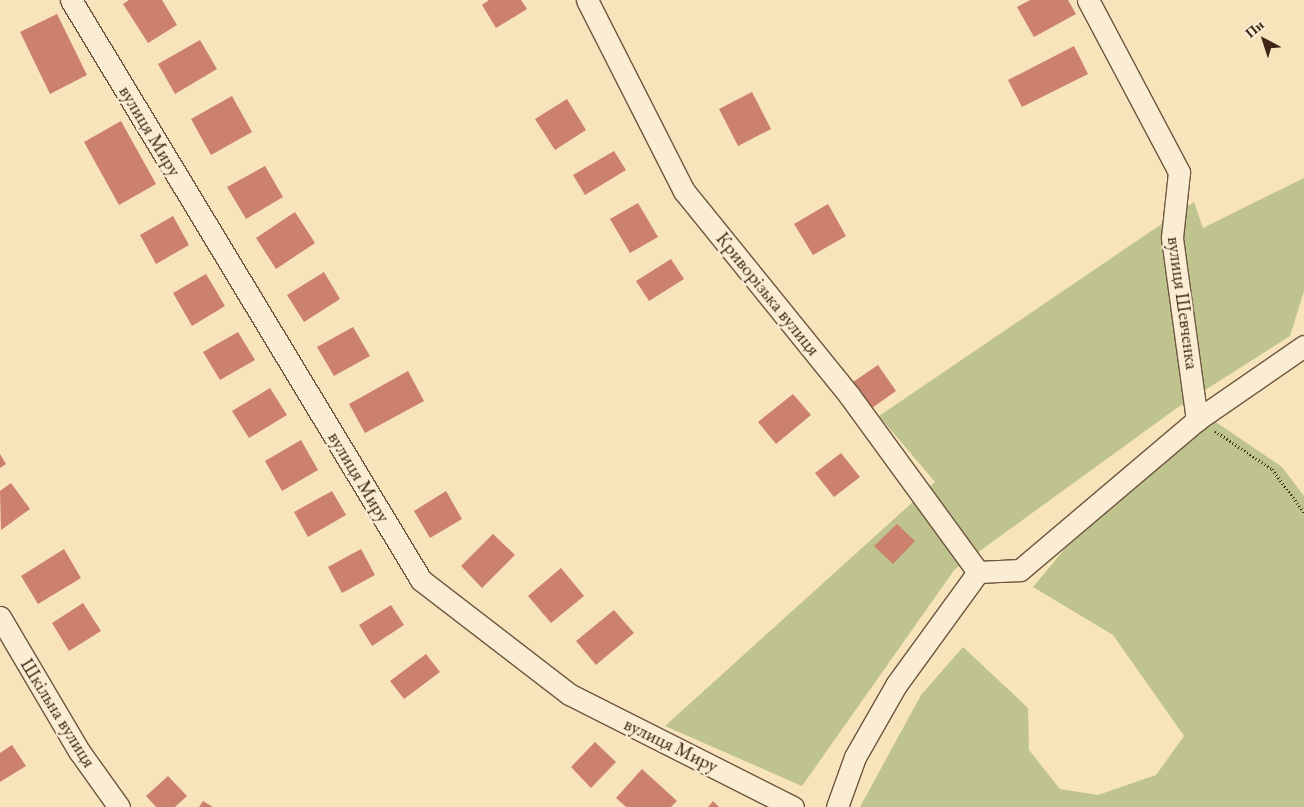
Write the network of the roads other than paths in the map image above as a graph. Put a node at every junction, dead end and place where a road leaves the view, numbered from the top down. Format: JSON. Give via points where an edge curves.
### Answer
{"nodes":[{"id":1,"x":72,"y":0,"type":"edge"},
{"id":2,"x":587,"y":0,"type":"edge"},
{"id":3,"x":1088,"y":0,"type":"edge"},
{"id":4,"x":1304,"y":346,"type":"edge"},
{"id":5,"x":1197,"y":420,"type":"junction"},
{"id":6,"x":978,"y":572,"type":"junction"},
{"id":7,"x":0,"y":617,"type":"edge"},
{"id":8,"x":119,"y":807,"type":"edge"},
{"id":9,"x":793,"y":807,"type":"edge"},
{"id":10,"x":837,"y":807,"type":"edge"}],
"edges":[{"from":1,"to":9,"type":"street","name":"вулиця Миру","via":[[421,580],[569,694]]},
{"from":2,"to":6,"type":"street","name":"Криворізька вулиця","via":[[684,191],[849,395]]},
{"from":3,"to":5,"type":"street","name":"вулиця Шевченка","via":[[1179,172],[1172,238]]},
{"from":4,"to":5,"type":"street"},
{"from":5,"to":6,"type":"street","via":[[1020,570]]},
{"from":6,"to":10,"type":"street","via":[[896,685],[855,757]]},
{"from":7,"to":8,"type":"street","name":"Шкільна вулиця","via":[[79,751]]}]}
